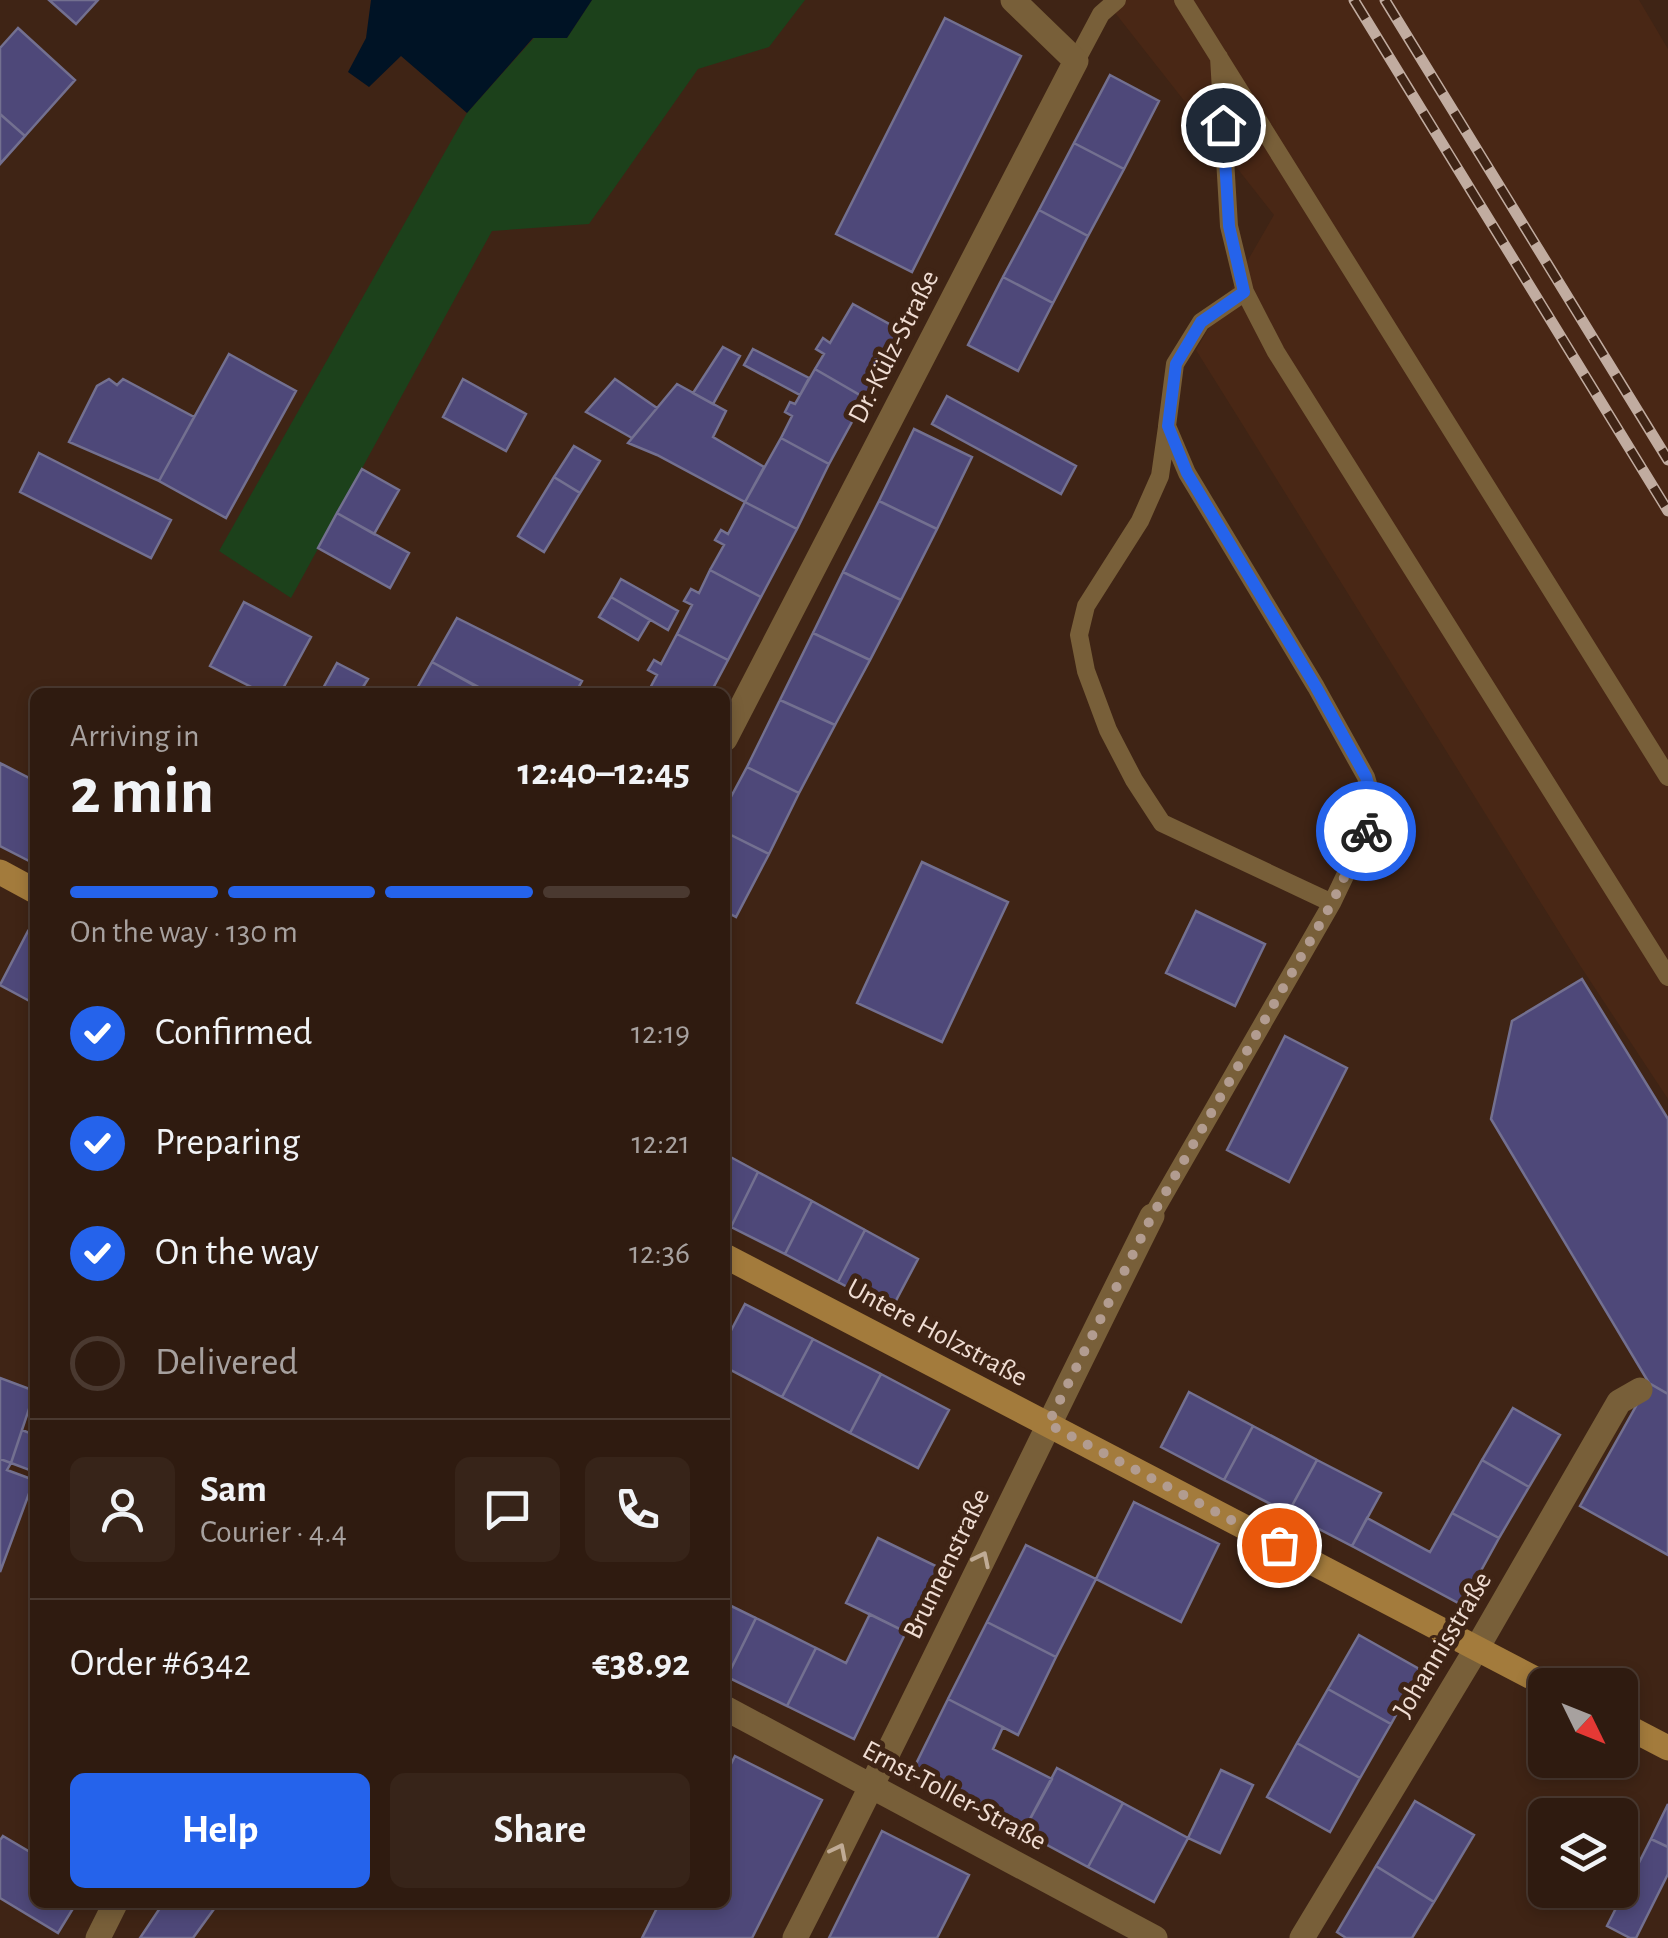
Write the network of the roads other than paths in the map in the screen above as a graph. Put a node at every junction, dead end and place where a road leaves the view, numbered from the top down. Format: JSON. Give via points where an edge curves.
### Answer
{"nodes":[{"id":1,"x":1013,"y":0,"type":"edge"},
{"id":2,"x":1116,"y":0,"type":"edge"},
{"id":3,"x":1183,"y":0,"type":"edge"},
{"id":4,"x":1219,"y":58,"type":"junction"},
{"id":5,"x":1076,"y":62,"type":"junction"},
{"id":6,"x":1244,"y":292,"type":"junction"},
{"id":7,"x":1168,"y":426,"type":"junction"},
{"id":8,"x":730,"y":729,"type":"edge"},
{"id":9,"x":1668,"y":777,"type":"edge"},
{"id":10,"x":0,"y":872,"type":"edge"},
{"id":11,"x":30,"y":887,"type":"edge"},
{"id":12,"x":1332,"y":903,"type":"junction"},
{"id":13,"x":1668,"y":977,"type":"edge"},
{"id":14,"x":1152,"y":1216,"type":"joint"},
{"id":15,"x":730,"y":1259,"type":"edge"},
{"id":16,"x":1640,"y":1390,"type":"dead end"},
{"id":17,"x":1048,"y":1424,"type":"junction"},
{"id":18,"x":1477,"y":1648,"type":"junction"},
{"id":19,"x":1528,"y":1675,"type":"edge"},
{"id":20,"x":730,"y":1711,"type":"edge"},
{"id":21,"x":1638,"y":1732,"type":"edge"},
{"id":22,"x":1668,"y":1748,"type":"edge"},
{"id":23,"x":872,"y":1786,"type":"junction"},
{"id":24,"x":113,"y":1908,"type":"edge"},
{"id":25,"x":98,"y":1938,"type":"edge"},
{"id":26,"x":795,"y":1938,"type":"edge"},
{"id":27,"x":1154,"y":1938,"type":"edge"},
{"id":28,"x":1302,"y":1938,"type":"edge"}],
"edges":[{"from":1,"to":5,"type":"street"},
{"from":2,"to":5,"type":"lane","via":[[1101,14]]},
{"from":3,"to":4,"type":"lane"},
{"from":4,"to":6,"type":"lane","via":[[1229,226]]},
{"from":4,"to":9,"type":"lane"},
{"from":5,"to":8,"type":"street","name":"Dr.-Külz-Straße"},
{"from":6,"to":7,"type":"lane","via":[[1201,322],[1176,364]]},
{"from":6,"to":13,"type":"lane"},
{"from":7,"to":12,"type":"lane","via":[[1187,473],[1366,777],[1376,811]]},
{"from":7,"to":12,"type":"lane","via":[[1160,476],[1140,521],[1086,606],[1080,635],[1086,670],[1108,730],[1162,822]]},
{"from":10,"to":11,"type":"street"},
{"from":12,"to":14,"type":"lane"},
{"from":14,"to":17,"type":"street","name":"Brunnenstraße"},
{"from":15,"to":17,"type":"street","name":"Untere Holzstraße"},
{"from":16,"to":18,"type":"street","name":"Johannisstraße","via":[[1619,1402]]},
{"from":17,"to":18,"type":"street","name":"Untere Holzstraße"},
{"from":23,"to":17,"type":"street","name":"Brunnenstraße","one_way":true},
{"from":18,"to":19,"type":"street","name":"Untere Holzstraße"},
{"from":18,"to":28,"type":"street","name":"Johannisstraße"},
{"from":20,"to":23,"type":"street","name":"Ernst-Toller-Straße"},
{"from":21,"to":22,"type":"street"},
{"from":26,"to":23,"type":"street","name":"Brunnenstraße","one_way":true},
{"from":23,"to":27,"type":"street","name":"Ernst-Toller-Straße"},
{"from":24,"to":25,"type":"street"}]}
